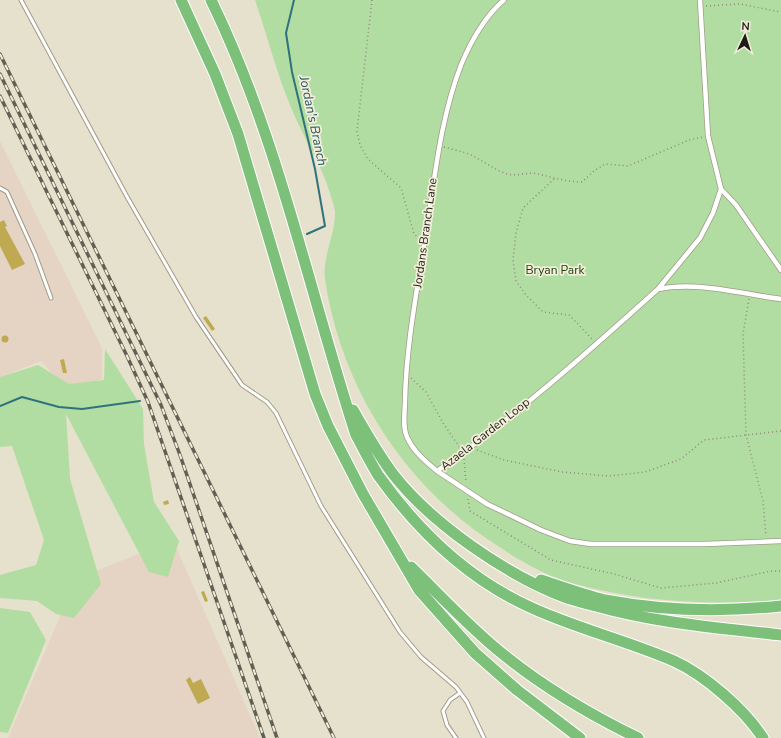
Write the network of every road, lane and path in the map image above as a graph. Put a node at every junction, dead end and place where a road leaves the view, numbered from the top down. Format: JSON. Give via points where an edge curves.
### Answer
{"nodes":[{"id":1,"x":21,"y":0,"type":"edge"},
{"id":2,"x":181,"y":0,"type":"edge"},
{"id":3,"x":211,"y":0,"type":"edge"},
{"id":4,"x":372,"y":0,"type":"edge"},
{"id":5,"x":504,"y":0,"type":"edge"},
{"id":6,"x":700,"y":0,"type":"edge"},
{"id":7,"x":701,"y":6,"type":"junction"},
{"id":8,"x":781,"y":12,"type":"edge"},
{"id":9,"x":708,"y":136,"type":"junction"},
{"id":10,"x":439,"y":145,"type":"junction"},
{"id":11,"x":554,"y":179,"type":"junction"},
{"id":12,"x":0,"y":188,"type":"edge"},
{"id":13,"x":721,"y":189,"type":"junction"},
{"id":14,"x":424,"y":244,"type":"junction"},
{"id":15,"x":781,"y":270,"type":"edge"},
{"id":16,"x":658,"y":289,"type":"junction"},
{"id":17,"x":750,"y":295,"type":"junction"},
{"id":18,"x":51,"y":298,"type":"dead end"},
{"id":19,"x":781,"y":300,"type":"edge"},
{"id":20,"x":597,"y":345,"type":"junction"},
{"id":21,"x":406,"y":373,"type":"junction"},
{"id":22,"x":340,"y":385,"type":"junction"},
{"id":23,"x":781,"y":431,"type":"edge"},
{"id":24,"x":746,"y":435,"type":"junction"},
{"id":25,"x":470,"y":447,"type":"junction"},
{"id":26,"x":463,"y":452,"type":"junction"},
{"id":27,"x":437,"y":471,"type":"junction"},
{"id":28,"x":466,"y":491,"type":"junction"},
{"id":29,"x":781,"y":541,"type":"edge"},
{"id":30,"x":767,"y":542,"type":"junction"},
{"id":31,"x":402,"y":558,"type":"junction"},
{"id":32,"x":507,"y":568,"type":"junction"},
{"id":33,"x":781,"y":571,"type":"edge"},
{"id":34,"x":781,"y":606,"type":"edge"},
{"id":35,"x":781,"y":635,"type":"edge"},
{"id":36,"x":460,"y":693,"type":"junction"},
{"id":37,"x":456,"y":738,"type":"edge"},
{"id":38,"x":484,"y":738,"type":"edge"},
{"id":39,"x":580,"y":738,"type":"edge"},
{"id":40,"x":638,"y":738,"type":"edge"},
{"id":41,"x":762,"y":738,"type":"edge"}],
"edges":[{"from":1,"to":36,"type":"lane","via":[[196,317],[242,385],[267,402],[276,413],[321,506],[400,632],[421,657]]},
{"from":2,"to":31,"type":"highway","via":[[215,74],[238,134],[320,407],[363,494]]},
{"from":3,"to":22,"type":"highway","via":[[240,64],[260,118]]},
{"from":4,"to":14,"type":"path","via":[[357,131],[360,145],[368,159],[400,188],[414,234]]},
{"from":5,"to":10,"type":"street","name":"Jordans Branch Lane","via":[[483,23],[462,64]]},
{"from":6,"to":7,"type":"street"},
{"from":7,"to":8,"type":"path","via":[[740,4]]},
{"from":7,"to":9,"type":"street"},
{"from":9,"to":11,"type":"path","via":[[689,140],[628,166],[606,164],[582,182]]},
{"from":9,"to":13,"type":"street"},
{"from":10,"to":11,"type":"path","via":[[476,157],[488,166],[503,172],[523,176],[536,173]]},
{"from":10,"to":14,"type":"street","name":"Jordans Branch Lane"},
{"from":11,"to":20,"type":"path","via":[[523,208],[516,232],[513,260],[516,280],[526,295],[543,312],[568,316]]},
{"from":12,"to":18,"type":"lane","via":[[7,192],[35,254]]},
{"from":13,"to":15,"type":"street","via":[[736,205]]},
{"from":13,"to":16,"type":"street","name":"Azaela Garden Loop","via":[[713,213],[700,238]]},
{"from":14,"to":21,"type":"street","name":"Jordans Branch Lane"},
{"from":16,"to":17,"type":"street","via":[[698,287]]},
{"from":16,"to":20,"type":"street","name":"Azaela Garden Loop"},
{"from":17,"to":19,"type":"street"},
{"from":17,"to":24,"type":"path","via":[[743,334]]},
{"from":20,"to":25,"type":"street","name":"Azaela Garden Loop"},
{"from":21,"to":26,"type":"path","via":[[426,392]]},
{"from":21,"to":27,"type":"street","name":"Jordans Branch Lane","via":[[404,426],[407,437],[415,450]]},
{"from":22,"to":32,"type":"highway","via":[[371,442],[394,475],[417,501],[453,533]]},
{"from":22,"to":41,"type":"highway","via":[[356,435],[378,474],[439,547],[501,592],[533,608],[676,662],[709,684],[754,724]]},
{"from":23,"to":24,"type":"path"},
{"from":24,"to":25,"type":"path","via":[[704,440],[681,459],[645,472],[609,476],[562,472],[504,460]]},
{"from":24,"to":30,"type":"path","via":[[763,501]]},
{"from":25,"to":26,"type":"street","name":"Azaela Garden Loop"},
{"from":26,"to":27,"type":"street","name":"Azaela Garden Loop"},
{"from":26,"to":28,"type":"path"},
{"from":27,"to":28,"type":"street","name":"Azaela Garden Loop"},
{"from":28,"to":30,"type":"street","name":"Azaela Garden Loop","via":[[541,530],[570,541],[591,544]]},
{"from":28,"to":33,"type":"path","via":[[470,511],[551,560],[661,588],[716,583]]},
{"from":29,"to":30,"type":"street","name":"Azaela Garden Loop"},
{"from":31,"to":39,"type":"highway","via":[[419,590],[475,653],[517,690]]},
{"from":31,"to":40,"type":"highway","via":[[503,654],[556,692],[601,720]]},
{"from":32,"to":34,"type":"highway","via":[[604,599],[644,605],[680,609]]},
{"from":32,"to":35,"type":"highway","via":[[565,598],[617,612],[676,623]]},
{"from":36,"to":37,"type":"lane","via":[[450,700],[444,711],[447,724]]},
{"from":36,"to":38,"type":"lane"}]}
